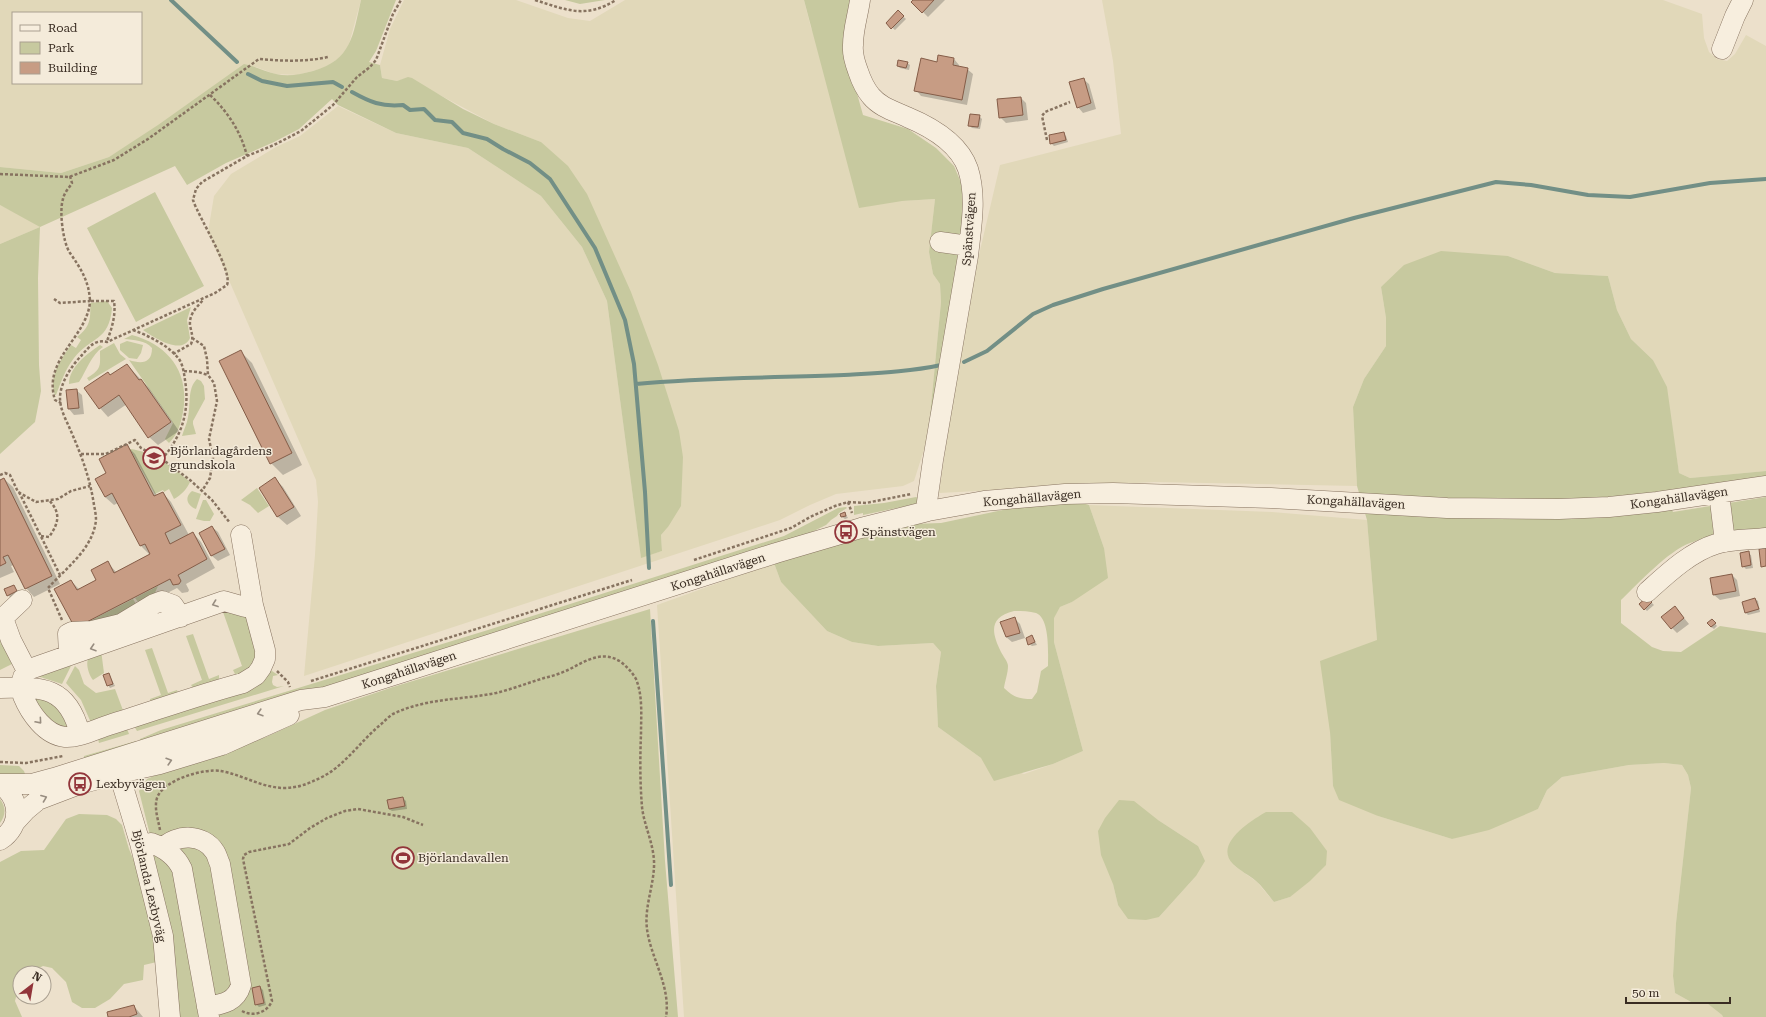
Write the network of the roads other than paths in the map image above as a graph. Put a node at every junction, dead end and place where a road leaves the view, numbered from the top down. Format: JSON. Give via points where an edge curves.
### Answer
{"nodes":[{"id":1,"x":860,"y":0,"type":"edge"},
{"id":2,"x":1743,"y":0,"type":"edge"},
{"id":3,"x":1721,"y":35,"type":"dead end"},
{"id":4,"x":940,"y":242,"type":"dead end"},
{"id":5,"x":969,"y":246,"type":"junction"},
{"id":6,"x":1766,"y":486,"type":"edge"},
{"id":7,"x":1719,"y":493,"type":"junction"},
{"id":8,"x":928,"y":512,"type":"junction"},
{"id":9,"x":242,"y":535,"type":"road end"},
{"id":10,"x":1766,"y":538,"type":"edge"},
{"id":11,"x":1725,"y":542,"type":"junction"},
{"id":12,"x":1647,"y":592,"type":"dead end"},
{"id":13,"x":22,"y":600,"type":"dead end"},
{"id":14,"x":253,"y":605,"type":"junction"},
{"id":15,"x":181,"y":617,"type":"junction"},
{"id":16,"x":2,"y":618,"type":"edge"},
{"id":17,"x":69,"y":655,"type":"junction"},
{"id":18,"x":24,"y":679,"type":"junction"},
{"id":19,"x":0,"y":688,"type":"edge"},
{"id":20,"x":80,"y":734,"type":"junction"},
{"id":21,"x":117,"y":765,"type":"junction"},
{"id":22,"x":1,"y":784,"type":"edge"},
{"id":23,"x":15,"y":822,"type":"junction"},
{"id":24,"x":0,"y":840,"type":"edge"},
{"id":25,"x":199,"y":840,"type":"junction"},
{"id":26,"x":140,"y":843,"type":"junction"},
{"id":27,"x":163,"y":848,"type":"junction"},
{"id":28,"x":179,"y":862,"type":"junction"},
{"id":29,"x":208,"y":1012,"type":"edge"},
{"id":30,"x":170,"y":1017,"type":"edge"}],
"edges":[{"from":1,"to":5,"type":"street","name":"Spänstvägen","via":[[852,46],[860,76],[871,96],[881,105],[936,132],[964,160],[973,201]]},
{"from":2,"to":3,"type":"street"},
{"from":4,"to":5,"type":"street"},
{"from":5,"to":8,"type":"street","name":"Spänstvägen","via":[[928,491]]},
{"from":6,"to":7,"type":"street","name":"Kongahällavägen"},
{"from":7,"to":8,"type":"street","name":"Kongahällavägen","via":[[1609,507],[1559,509],[1446,508],[1159,494],[1065,494],[997,499]]},
{"from":7,"to":11,"type":"street"},
{"from":8,"to":21,"type":"street","name":"Kongahällavägen","via":[[861,528],[776,553],[325,697],[304,709],[222,745],[160,764]]},
{"from":9,"to":14,"type":"street"},
{"from":10,"to":11,"type":"street"},
{"from":11,"to":12,"type":"street","via":[[1717,543],[1696,554]]},
{"from":13,"to":16,"type":"street"},
{"from":14,"to":15,"type":"street","one_way":true,"via":[[245,607],[224,601]]},
{"from":14,"to":20,"type":"street","via":[[265,650],[265,659],[256,675],[243,683]]},
{"from":15,"to":17,"type":"street","one_way":true},
{"from":15,"to":17,"type":"street","via":[[173,605],[162,601],[121,624],[68,634]]},
{"from":16,"to":18,"type":"street"},
{"from":17,"to":18,"type":"street"},
{"from":18,"to":19,"type":"street"},
{"from":18,"to":20,"type":"street","via":[[61,698],[73,712]]},
{"from":18,"to":20,"type":"street","one_way":true,"via":[[23,695],[31,711],[45,727],[57,735],[66,737]]},
{"from":21,"to":22,"type":"street","name":"Kongahällavägen","via":[[32,784]]},
{"from":23,"to":21,"type":"street","name":"Kongahällavägen","one_way":true,"via":[[38,800],[80,784]]},
{"from":21,"to":26,"type":"street","name":"Björlanda Lexbyväg"},
{"from":22,"to":23,"type":"street","name":"Kongahällavägen","via":[[14,798]]},
{"from":23,"to":24,"type":"street","name":"Kongahällavägen","via":[[10,832]]},
{"from":25,"to":27,"type":"street","via":[[179,838],[168,842]]},
{"from":25,"to":28,"type":"street","via":[[190,846]]},
{"from":25,"to":29,"type":"street","via":[[212,848],[220,864],[241,978],[240,990],[233,1000]]},
{"from":26,"to":27,"type":"street","via":[[149,842]]},
{"from":26,"to":30,"type":"street","name":"Björlanda Lexbyväg","via":[[163,936]]},
{"from":27,"to":28,"type":"street"},
{"from":28,"to":29,"type":"street","via":[[184,876]]}]}
